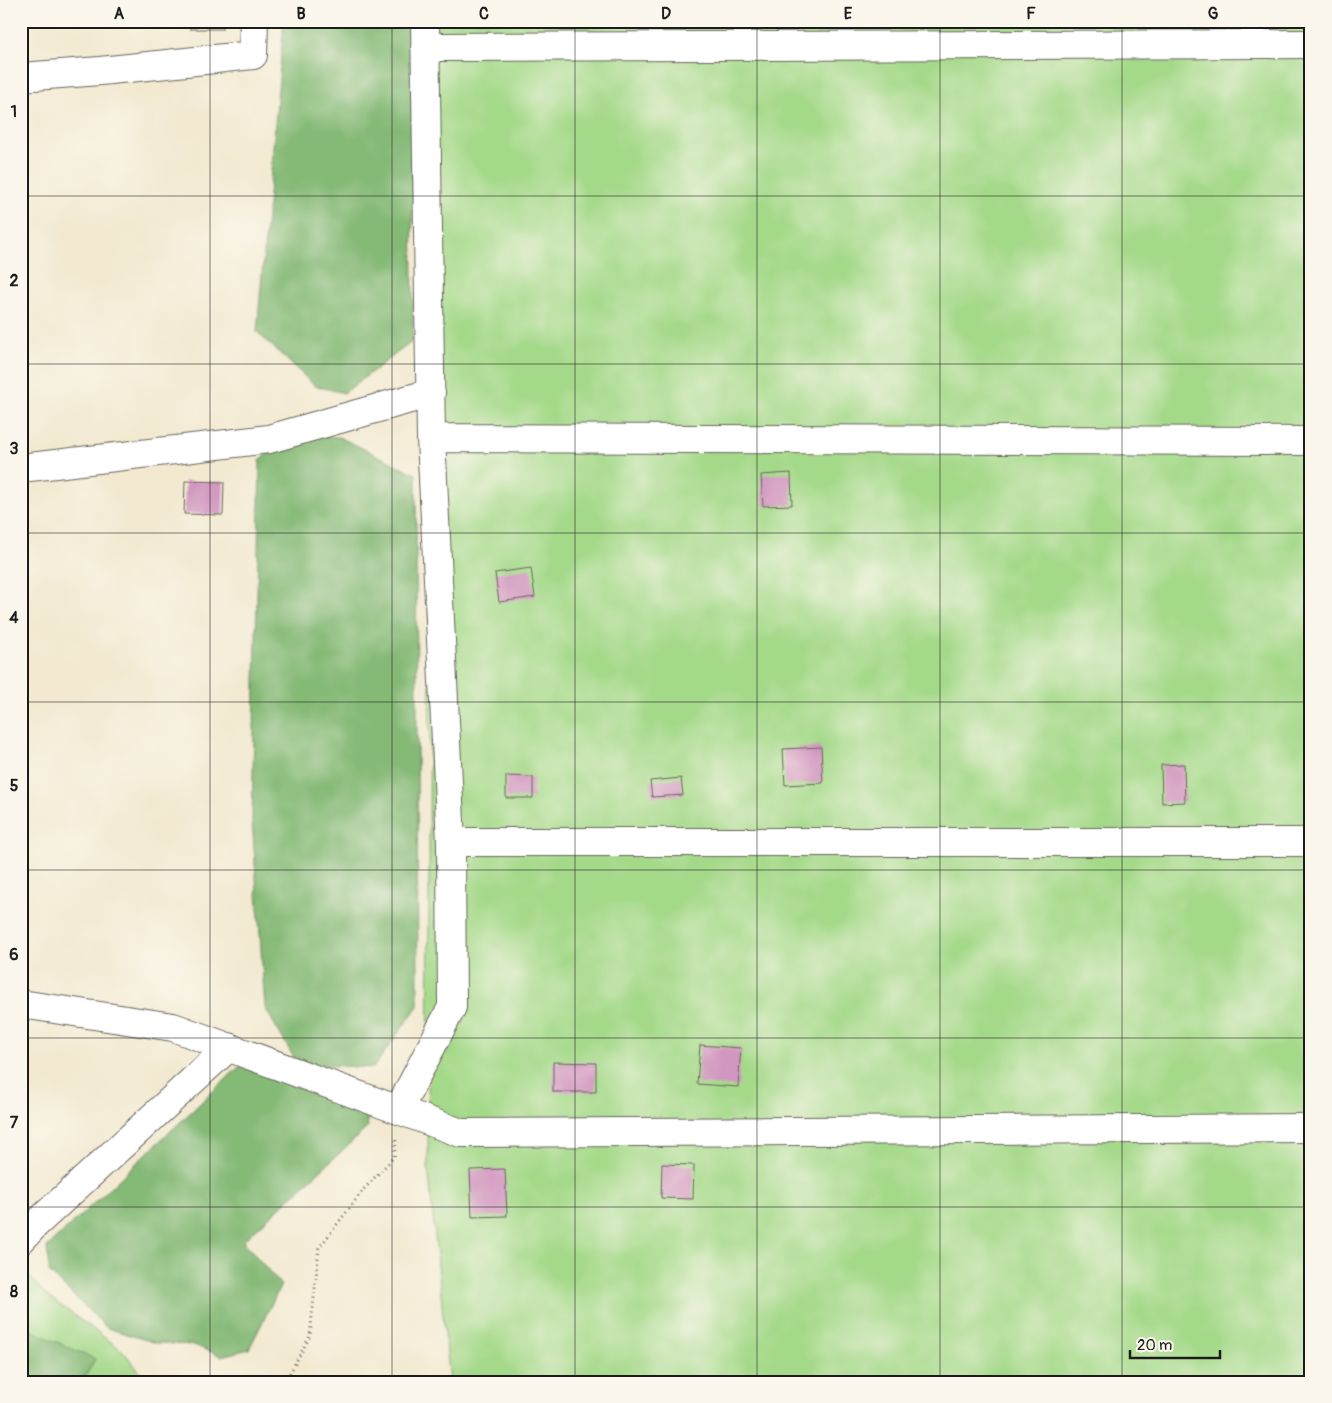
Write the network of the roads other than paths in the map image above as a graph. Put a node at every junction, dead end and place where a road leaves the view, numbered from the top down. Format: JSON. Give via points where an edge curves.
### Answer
{"nodes":[{"id":1,"x":254,"y":21,"type":"edge"},
{"id":2,"x":425,"y":34,"type":"edge"},
{"id":3,"x":1311,"y":44,"type":"edge"},
{"id":4,"x":21,"y":77,"type":"edge"},
{"id":5,"x":431,"y":393,"type":"junction"},
{"id":6,"x":432,"y":438,"type":"junction"},
{"id":7,"x":1311,"y":441,"type":"edge"},
{"id":8,"x":21,"y":468,"type":"edge"},
{"id":9,"x":451,"y":842,"type":"junction"},
{"id":10,"x":1311,"y":842,"type":"edge"},
{"id":11,"x":21,"y":1004,"type":"edge"},
{"id":12,"x":230,"y":1047,"type":"junction"},
{"id":13,"x":399,"y":1109,"type":"junction"},
{"id":14,"x":1311,"y":1128,"type":"edge"},
{"id":15,"x":21,"y":1240,"type":"edge"}],
"edges":[{"from":1,"to":4,"type":"street","via":[[253,55]]},
{"from":2,"to":3,"type":"street"},
{"from":2,"to":5,"type":"street"},
{"from":5,"to":6,"type":"street"},
{"from":5,"to":8,"type":"street","via":[[269,439]]},
{"from":6,"to":7,"type":"street"},
{"from":6,"to":9,"type":"street"},
{"from":9,"to":10,"type":"street"},
{"from":9,"to":13,"type":"street","via":[[452,1007]]},
{"from":11,"to":12,"type":"street","via":[[174,1026]]},
{"from":12,"to":13,"type":"street"},
{"from":12,"to":15,"type":"street"},
{"from":13,"to":14,"type":"street","via":[[461,1132]]}]}
